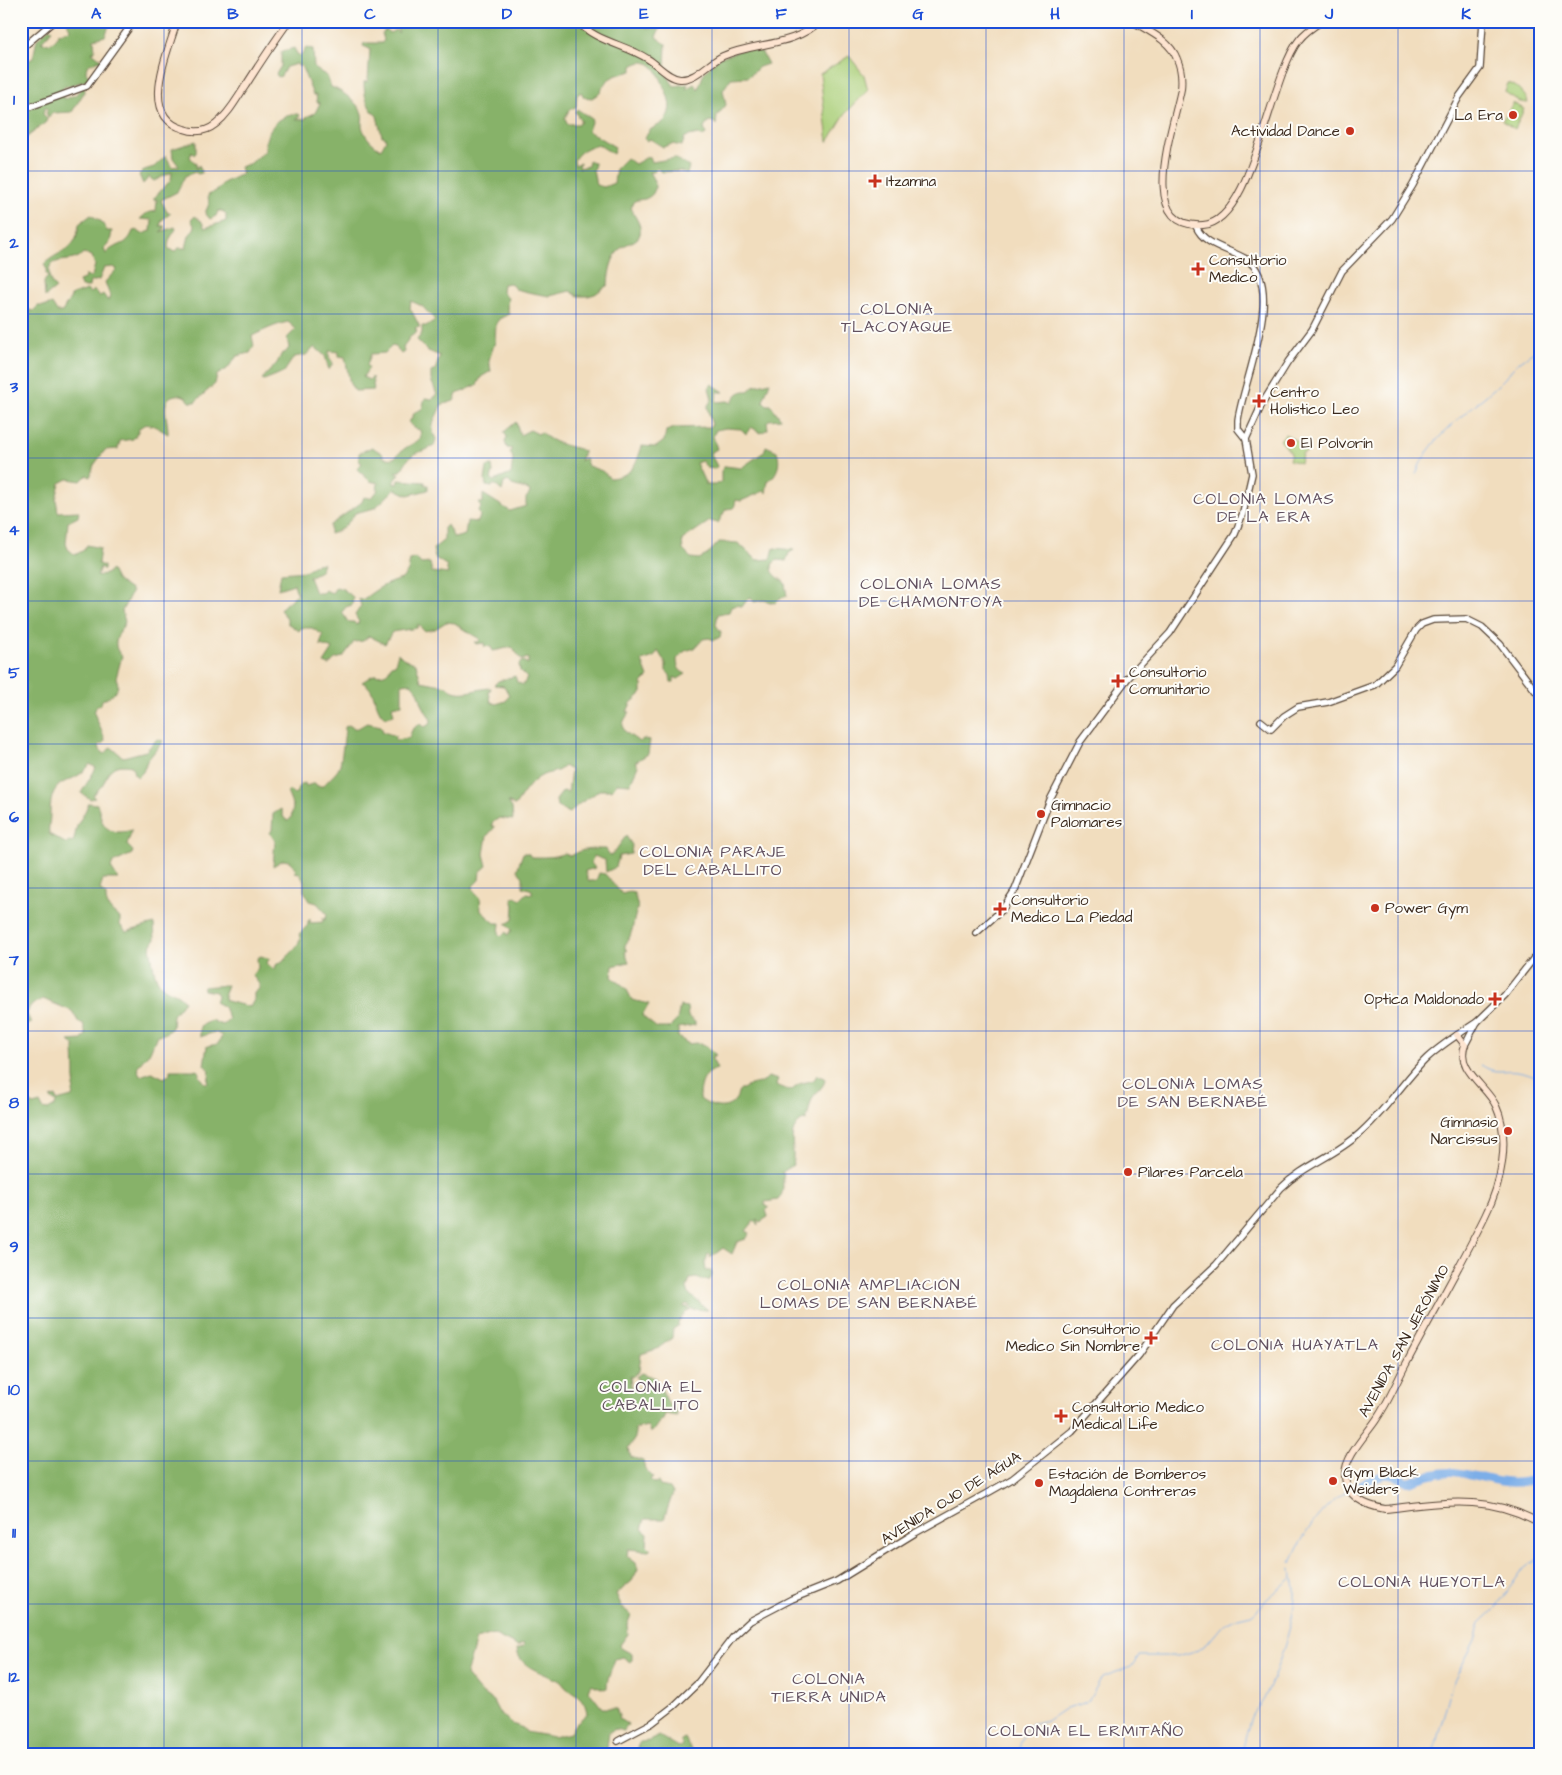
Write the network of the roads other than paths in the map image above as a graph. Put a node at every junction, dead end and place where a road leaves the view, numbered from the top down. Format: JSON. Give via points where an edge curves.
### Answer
{"nodes":[{"id":1,"x":54,"y":21,"type":"edge"},
{"id":2,"x":134,"y":21,"type":"edge"},
{"id":3,"x":178,"y":21,"type":"edge"},
{"id":4,"x":289,"y":21,"type":"edge"},
{"id":5,"x":577,"y":21,"type":"edge"},
{"id":6,"x":820,"y":21,"type":"edge"},
{"id":7,"x":1132,"y":21,"type":"edge"},
{"id":8,"x":1322,"y":21,"type":"edge"},
{"id":9,"x":1483,"y":21,"type":"edge"},
{"id":10,"x":21,"y":49,"type":"edge"},
{"id":11,"x":21,"y":110,"type":"edge"},
{"id":12,"x":1196,"y":226,"type":"junction"},
{"id":13,"x":1246,"y":439,"type":"junction"},
{"id":14,"x":1541,"y":698,"type":"edge"},
{"id":15,"x":1261,"y":721,"type":"dead end"},
{"id":16,"x":976,"y":933,"type":"dead end"},
{"id":17,"x":1541,"y":948,"type":"edge"},
{"id":18,"x":1477,"y":1022,"type":"junction"},
{"id":19,"x":1463,"y":1031,"type":"junction"},
{"id":20,"x":1456,"y":1035,"type":"junction"},
{"id":21,"x":1469,"y":1037,"type":"junction"},
{"id":22,"x":1465,"y":1045,"type":"junction"},
{"id":23,"x":1541,"y":1524,"type":"edge"},
{"id":24,"x":618,"y":1741,"type":"dead end"}],
"edges":[{"from":1,"to":10,"type":"street"},
{"from":2,"to":11,"type":"street","via":[[88,86]]},
{"from":3,"to":4,"type":"main road","via":[[158,98],[162,112],[170,122],[178,128],[196,132],[212,128],[228,112]]},
{"from":5,"to":6,"type":"main road","via":[[601,39],[646,58],[679,79],[689,78],[724,55],[777,43],[801,34]]},
{"from":7,"to":12,"type":"main road","via":[[1168,45],[1178,60],[1181,87],[1167,145],[1164,198],[1179,219]]},
{"from":8,"to":12,"type":"main road","via":[[1299,39],[1286,61],[1240,194],[1221,218],[1209,225]]},
{"from":9,"to":13,"type":"street","via":[[1480,68],[1459,97],[1392,219],[1342,271],[1312,330],[1262,404]]},
{"from":12,"to":13,"type":"street","via":[[1203,238],[1248,260],[1257,269],[1263,286],[1260,330],[1238,420],[1238,428]]},
{"from":13,"to":16,"type":"street","via":[[1252,474],[1235,534],[1170,633],[1120,688],[1080,742],[1050,800],[1015,890],[1002,910]]},
{"from":14,"to":15,"type":"street","via":[[1506,651],[1482,627],[1466,619],[1433,620],[1416,630],[1395,666],[1375,685],[1328,702],[1298,707],[1270,729]]},
{"from":17,"to":18,"type":"street","via":[[1505,995]]},
{"from":18,"to":19,"type":"street","name":"AVENIDA OJO DE AGUA"},
{"from":18,"to":21,"type":"street"},
{"from":19,"to":20,"type":"street","name":"AVENIDA OJO DE AGUA"},
{"from":19,"to":21,"type":"street"},
{"from":20,"to":22,"type":"main road"},
{"from":20,"to":24,"type":"street","name":"AVENIDA OJO DE AGUA","via":[[1426,1059],[1358,1136],[1298,1173],[1281,1188],[1216,1264],[1173,1305],[1139,1355],[1072,1431],[992,1491],[842,1579],[750,1621],[674,1706],[652,1723]]},
{"from":21,"to":22,"type":"street"},
{"from":22,"to":23,"type":"main road","name":"AVENIDA SAN JERÓNIMO","via":[[1464,1063],[1489,1094],[1500,1122],[1502,1162],[1498,1187],[1388,1402],[1350,1459],[1345,1476],[1353,1495],[1365,1505],[1384,1509],[1453,1502],[1486,1503],[1512,1509]]}]}
